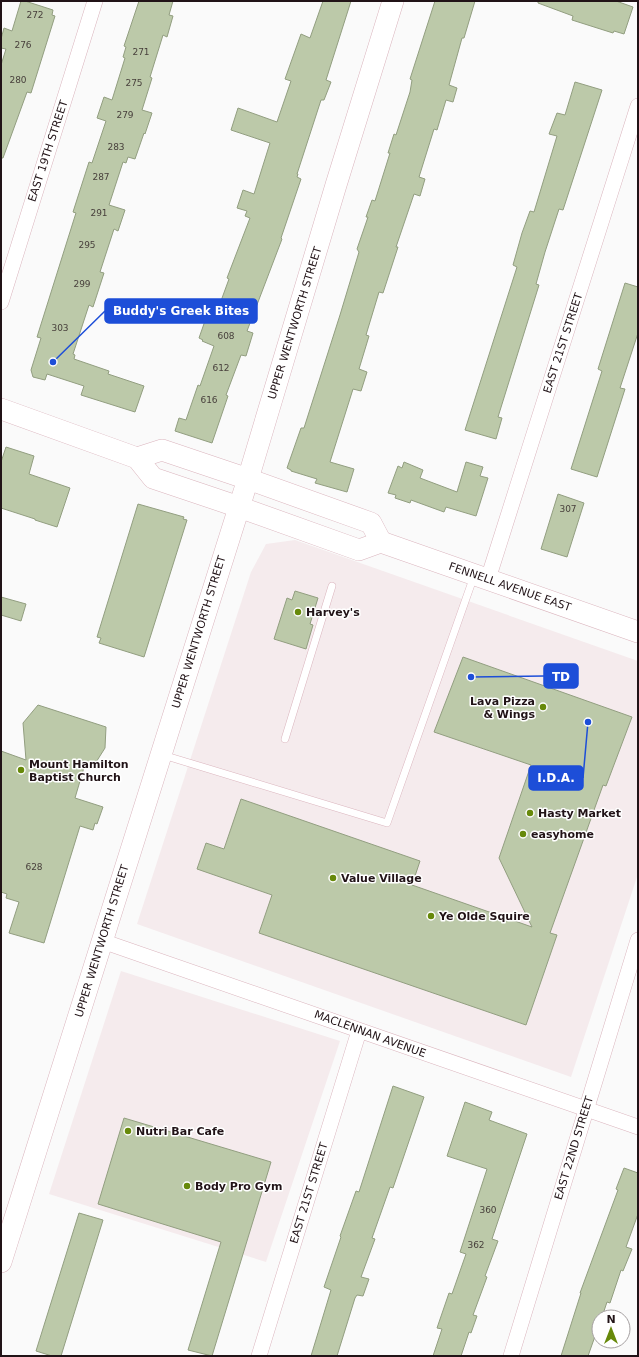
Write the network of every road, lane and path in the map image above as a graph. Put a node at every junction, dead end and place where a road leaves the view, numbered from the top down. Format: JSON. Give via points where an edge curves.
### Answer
{"nodes":[{"id":1,"x":95,"y":1,"type":"edge"},
{"id":2,"x":393,"y":1,"type":"edge"},
{"id":3,"x":638,"y":106,"type":"edge"},
{"id":4,"x":1,"y":302,"type":"edge"},
{"id":5,"x":1,"y":409,"type":"edge"},
{"id":6,"x":137,"y":458,"type":"junction"},
{"id":7,"x":248,"y":479,"type":"junction"},
{"id":8,"x":239,"y":507,"type":"junction"},
{"id":9,"x":381,"y":542,"type":"junction"},
{"id":10,"x":481,"y":577,"type":"junction"},
{"id":11,"x":332,"y":586,"type":"dead end"},
{"id":12,"x":638,"y":632,"type":"edge"},
{"id":13,"x":284,"y":739,"type":"dead end"},
{"id":14,"x":161,"y":754,"type":"junction"},
{"id":15,"x":638,"y":940,"type":"edge"},
{"id":16,"x":102,"y":941,"type":"junction"},
{"id":17,"x":359,"y":1031,"type":"junction"},
{"id":18,"x":586,"y":1109,"type":"junction"},
{"id":19,"x":638,"y":1127,"type":"edge"},
{"id":20,"x":1,"y":1262,"type":"edge"},
{"id":21,"x":259,"y":1356,"type":"edge"},
{"id":22,"x":511,"y":1356,"type":"edge"}],
"edges":[{"from":1,"to":4,"type":"street","name":"EAST 19TH STREET"},
{"from":2,"to":7,"type":"main road","name":"UPPER WENTWORTH STREET"},
{"from":3,"to":10,"type":"street","name":"EAST 21ST STREET"},
{"from":5,"to":6,"type":"main road"},
{"from":6,"to":7,"type":"main road","via":[[162,450]]},
{"from":6,"to":8,"type":"main road","via":[[153,478]]},
{"from":7,"to":8,"type":"main road","name":"UPPER WENTWORTH STREET"},
{"from":7,"to":9,"type":"main road","via":[[370,523]]},
{"from":8,"to":9,"type":"main road","via":[[359,550]]},
{"from":8,"to":14,"type":"main road","name":"UPPER WENTWORTH STREET"},
{"from":9,"to":10,"type":"main road","name":"FENNELL AVENUE EAST"},
{"from":10,"to":12,"type":"main road","name":"FENNELL AVENUE EAST"},
{"from":10,"to":14,"type":"lane","via":[[387,823]]},
{"from":11,"to":13,"type":"lane"},
{"from":14,"to":16,"type":"main road","name":"UPPER WENTWORTH STREET"},
{"from":15,"to":18,"type":"street","name":"EAST 22ND STREET"},
{"from":16,"to":17,"type":"street","name":"MACLENNAN AVENUE"},
{"from":16,"to":20,"type":"main road","name":"UPPER WENTWORTH STREET"},
{"from":17,"to":18,"type":"street","name":"MACLENNAN AVENUE"},
{"from":17,"to":21,"type":"street","name":"EAST 21ST STREET"},
{"from":18,"to":19,"type":"street","name":"MACLENNAN AVENUE"},
{"from":18,"to":22,"type":"street","name":"EAST 22ND STREET"}]}
